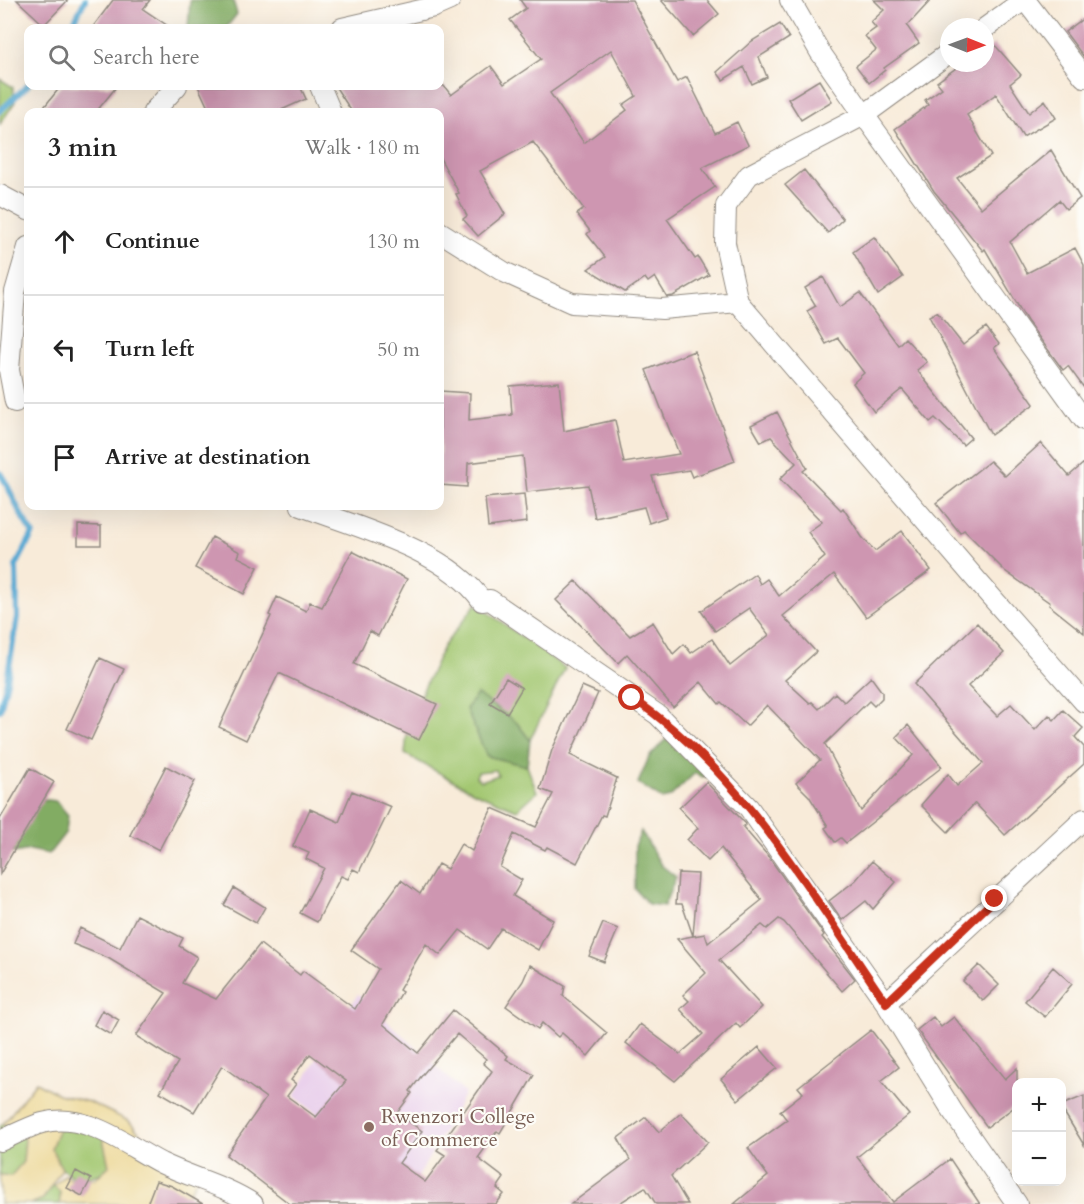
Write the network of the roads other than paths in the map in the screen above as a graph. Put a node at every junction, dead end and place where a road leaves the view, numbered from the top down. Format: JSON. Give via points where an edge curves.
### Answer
{"nodes":[{"id":1,"x":450,"y":0,"type":"edge"},
{"id":2,"x":790,"y":0,"type":"edge"},
{"id":3,"x":1024,"y":0,"type":"edge"},
{"id":4,"x":994,"y":22,"type":"edge"},
{"id":5,"x":360,"y":24,"type":"edge"},
{"id":6,"x":940,"y":60,"type":"edge"},
{"id":7,"x":1084,"y":77,"type":"edge"},
{"id":8,"x":173,"y":90,"type":"edge"},
{"id":9,"x":322,"y":90,"type":"edge"},
{"id":10,"x":157,"y":108,"type":"edge"},
{"id":11,"x":329,"y":108,"type":"edge"},
{"id":12,"x":864,"y":115,"type":"junction"},
{"id":13,"x":0,"y":195,"type":"edge"},
{"id":14,"x":24,"y":208,"type":"edge"},
{"id":15,"x":444,"y":234,"type":"edge"},
{"id":16,"x":24,"y":261,"type":"edge"},
{"id":17,"x":738,"y":302,"type":"junction"},
{"id":18,"x":15,"y":405,"type":"edge"},
{"id":19,"x":1084,"y":420,"type":"edge"},
{"id":20,"x":311,"y":510,"type":"edge"},
{"id":21,"x":1084,"y":702,"type":"edge"},
{"id":22,"x":1084,"y":819,"type":"edge"},
{"id":23,"x":886,"y":1003,"type":"junction"},
{"id":24,"x":0,"y":1141,"type":"edge"},
{"id":25,"x":253,"y":1204,"type":"edge"},
{"id":26,"x":1017,"y":1204,"type":"edge"}],
"edges":[{"from":1,"to":5,"type":"street"},
{"from":2,"to":12,"type":"street"},
{"from":3,"to":4,"type":"street"},
{"from":3,"to":7,"type":"street"},
{"from":6,"to":12,"type":"street"},
{"from":8,"to":10,"type":"street"},
{"from":9,"to":11,"type":"street"},
{"from":12,"to":17,"type":"street","via":[[749,175],[726,206],[725,243]]},
{"from":12,"to":19,"type":"street"},
{"from":13,"to":14,"type":"street"},
{"from":15,"to":17,"type":"street","via":[[504,272],[572,303],[662,309]]},
{"from":16,"to":18,"type":"street","via":[[15,292],[9,370]]},
{"from":17,"to":21,"type":"street"},
{"from":20,"to":23,"type":"street","via":[[430,556],[471,585],[482,601],[490,600],[658,715],[749,808]]},
{"from":22,"to":23,"type":"street"},
{"from":23,"to":26,"type":"street","via":[[953,1112]]},
{"from":24,"to":25,"type":"street","via":[[50,1121],[87,1125],[127,1142],[161,1163],[219,1184]]}]}
